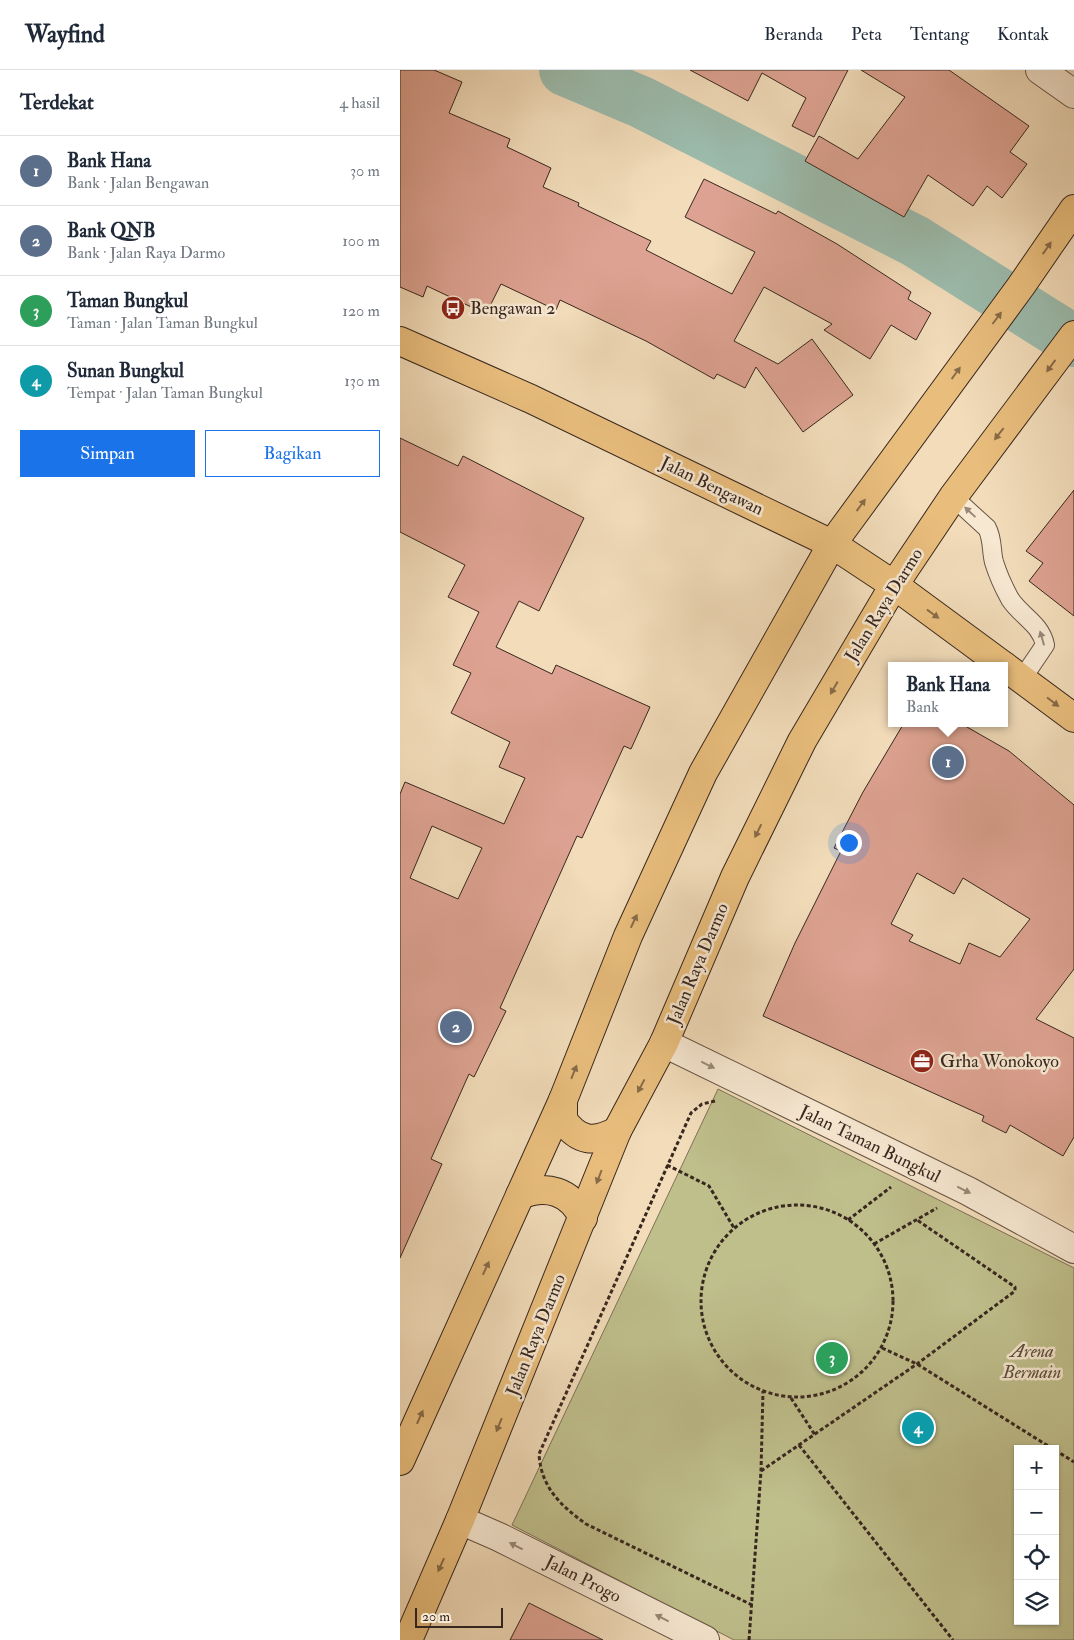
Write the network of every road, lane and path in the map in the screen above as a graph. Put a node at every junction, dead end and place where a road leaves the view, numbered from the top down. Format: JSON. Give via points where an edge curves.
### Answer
{"nodes":[{"id":1,"x":1040,"y":70,"type":"edge"},
{"id":2,"x":1074,"y":94,"type":"edge"},
{"id":3,"x":1074,"y":209,"type":"edge"},
{"id":4,"x":1073,"y":336,"type":"edge"},
{"id":5,"x":400,"y":341,"type":"edge"},
{"id":6,"x":953,"y":497,"type":"junction"},
{"id":7,"x":832,"y":544,"type":"junction"},
{"id":8,"x":894,"y":585,"type":"junction"},
{"id":9,"x":999,"y":662,"type":"edge"},
{"id":10,"x":1010,"y":670,"type":"edge"},
{"id":11,"x":1074,"y":718,"type":"edge"},
{"id":12,"x":664,"y":1043,"type":"junction"},
{"id":13,"x":563,"y":1100,"type":"junction"},
{"id":14,"x":724,"y":1102,"type":"dead end"},
{"id":15,"x":617,"y":1131,"type":"junction"},
{"id":16,"x":889,"y":1153,"type":"junction"},
{"id":17,"x":667,"y":1165,"type":"junction"},
{"id":18,"x":968,"y":1191,"type":"junction"},
{"id":19,"x":520,"y":1195,"type":"junction"},
{"id":20,"x":583,"y":1218,"type":"junction"},
{"id":21,"x":848,"y":1220,"type":"junction"},
{"id":22,"x":917,"y":1220,"type":"junction"},
{"id":23,"x":734,"y":1228,"type":"junction"},
{"id":24,"x":874,"y":1244,"type":"junction"},
{"id":25,"x":1074,"y":1249,"type":"edge"},
{"id":26,"x":882,"y":1348,"type":"junction"},
{"id":27,"x":917,"y":1364,"type":"junction"},
{"id":28,"x":763,"y":1391,"type":"junction"},
{"id":29,"x":791,"y":1398,"type":"junction"},
{"id":30,"x":815,"y":1435,"type":"junction"},
{"id":31,"x":799,"y":1445,"type":"junction"},
{"id":32,"x":1046,"y":1445,"type":"edge"},
{"id":33,"x":1059,"y":1453,"type":"edge"},
{"id":34,"x":400,"y":1461,"type":"edge"},
{"id":35,"x":1074,"y":1462,"type":"edge"},
{"id":36,"x":760,"y":1471,"type":"junction"},
{"id":37,"x":460,"y":1520,"type":"junction"},
{"id":38,"x":752,"y":1605,"type":"junction"},
{"id":39,"x":408,"y":1640,"type":"edge"},
{"id":40,"x":705,"y":1640,"type":"edge"},
{"id":41,"x":749,"y":1640,"type":"edge"},
{"id":42,"x":953,"y":1640,"type":"edge"}],
"edges":[{"from":1,"to":2,"type":"street"},
{"from":7,"to":3,"type":"main road","one_way":true},
{"from":4,"to":6,"type":"main road","name":"Jalan Raya Darmo","one_way":true},
{"from":5,"to":7,"type":"main road","name":"Jalan Bengawan","via":[[531,399]]},
{"from":6,"to":8,"type":"main road","name":"Jalan Raya Darmo"},
{"from":10,"to":6,"type":"lane","one_way":true,"via":[[1045,645],[1043,635],[1010,598],[994,562],[987,528]]},
{"from":7,"to":8,"type":"main road","name":"Jalan Bengawan"},
{"from":13,"to":7,"type":"main road","one_way":true,"via":[[628,936],[703,773]]},
{"from":8,"to":9,"type":"main road","name":"Jalan Bengawan","one_way":true},
{"from":8,"to":12,"type":"main road","name":"Jalan Raya Darmo","one_way":true,"via":[[802,741],[735,877]]},
{"from":10,"to":11,"type":"main road","name":"Jalan Bengawan","one_way":true},
{"from":12,"to":15,"type":"main road","name":"Jalan Raya Darmo","one_way":true},
{"from":12,"to":16,"type":"street","name":"Jalan Taman Bungkul","one_way":true},
{"from":13,"to":15,"type":"main road","via":[[563,1120],[580,1136],[595,1140]]},
{"from":13,"to":19,"type":"main road"},
{"from":14,"to":17,"type":"path","via":[[702,1104],[691,1113]]},
{"from":15,"to":20,"type":"main road","name":"Jalan Raya Darmo","one_way":true},
{"from":16,"to":18,"type":"street","name":"Jalan Taman Bungkul","one_way":true},
{"from":16,"to":21,"type":"path","via":[[898,1171],[893,1185]]},
{"from":17,"to":23,"type":"path","via":[[709,1186]]},
{"from":17,"to":38,"type":"path","via":[[539,1454],[540,1470],[561,1506],[586,1524]]},
{"from":18,"to":22,"type":"path"},
{"from":18,"to":25,"type":"street","name":"Jalan Taman Bungkul"},
{"from":19,"to":20,"type":"main road","via":[[552,1190],[569,1198]]},
{"from":34,"to":19,"type":"main road","one_way":true},
{"from":20,"to":37,"type":"main road","name":"Jalan Raya Darmo","one_way":true},
{"from":21,"to":23,"type":"path","via":[[826,1209],[802,1205],[754,1214]]},
{"from":21,"to":24,"type":"path"},
{"from":22,"to":24,"type":"path"},
{"from":22,"to":27,"type":"path","via":[[1015,1287],[1013,1294]]},
{"from":23,"to":28,"type":"path","via":[[715,1249],[703,1275],[700,1303],[705,1331],[718,1357],[738,1378]]},
{"from":24,"to":26,"type":"path","via":[[887,1268],[893,1295],[891,1322]]},
{"from":26,"to":27,"type":"path"},
{"from":26,"to":29,"type":"path","via":[[866,1369],[844,1386],[819,1395]]},
{"from":27,"to":30,"type":"path"},
{"from":27,"to":32,"type":"path"},
{"from":28,"to":29,"type":"path"},
{"from":28,"to":36,"type":"path"},
{"from":29,"to":30,"type":"path"},
{"from":30,"to":31,"type":"path"},
{"from":31,"to":36,"type":"path"},
{"from":31,"to":42,"type":"path"},
{"from":33,"to":35,"type":"path"},
{"from":36,"to":38,"type":"path"},
{"from":37,"to":39,"type":"main road","name":"Jalan Raya Darmo","one_way":true},
{"from":40,"to":37,"type":"street","name":"Jalan Progo","one_way":true},
{"from":38,"to":41,"type":"path"}]}
